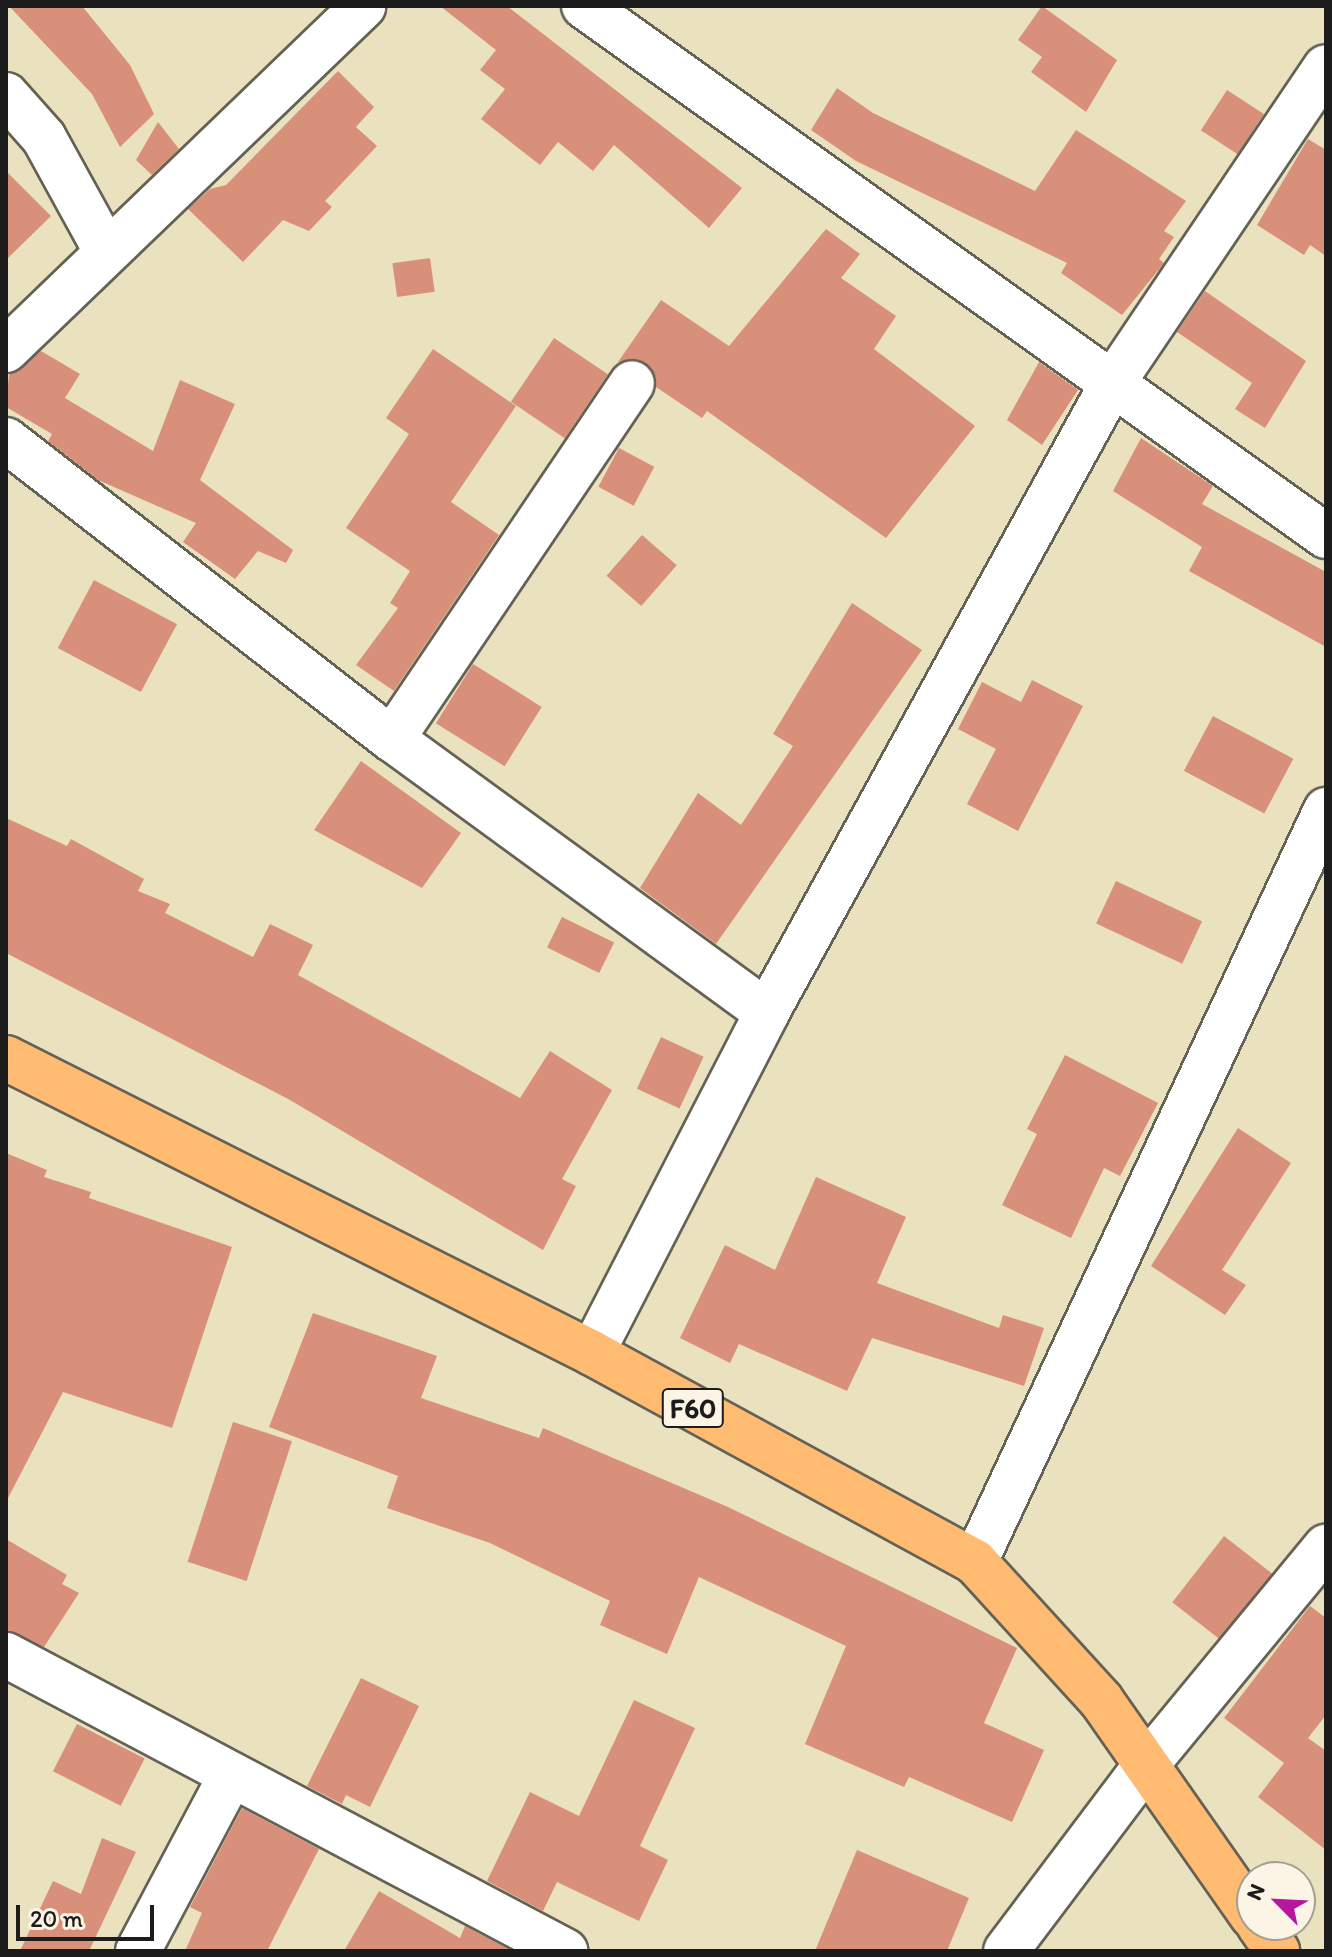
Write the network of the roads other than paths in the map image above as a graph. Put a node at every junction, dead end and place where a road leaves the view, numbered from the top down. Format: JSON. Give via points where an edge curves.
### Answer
{"nodes":[{"id":1,"x":363,"y":6,"type":"edge"},
{"id":2,"x":584,"y":6,"type":"edge"},
{"id":3,"x":1326,"y":67,"type":"edge"},
{"id":4,"x":6,"y":95,"type":"edge"},
{"id":5,"x":105,"y":249,"type":"junction"},
{"id":6,"x":6,"y":350,"type":"edge"},
{"id":7,"x":632,"y":383,"type":"dead end"},
{"id":8,"x":1112,"y":384,"type":"junction"},
{"id":9,"x":6,"y":440,"type":"edge"},
{"id":10,"x":1326,"y":536,"type":"edge"},
{"id":11,"x":392,"y":739,"type":"junction"},
{"id":12,"x":1326,"y":810,"type":"edge"},
{"id":13,"x":767,"y":1012,"type":"junction"},
{"id":14,"x":6,"y":1058,"type":"edge"},
{"id":15,"x":592,"y":1353,"type":"junction"},
{"id":16,"x":1326,"y":1547,"type":"edge"},
{"id":17,"x":975,"y":1562,"type":"junction"},
{"id":18,"x":6,"y":1655,"type":"edge"},
{"id":19,"x":1146,"y":1765,"type":"junction"},
{"id":20,"x":231,"y":1775,"type":"junction"},
{"id":21,"x":1236,"y":1893,"type":"edge"},
{"id":22,"x":138,"y":1951,"type":"edge"},
{"id":23,"x":565,"y":1951,"type":"edge"},
{"id":24,"x":1006,"y":1951,"type":"edge"}],
"edges":[{"from":1,"to":5,"type":"street"},
{"from":2,"to":8,"type":"street"},
{"from":3,"to":8,"type":"street"},
{"from":4,"to":5,"type":"street","via":[[44,138]]},
{"from":5,"to":6,"type":"street"},
{"from":7,"to":11,"type":"street"},
{"from":8,"to":10,"type":"street"},
{"from":8,"to":13,"type":"street"},
{"from":9,"to":11,"type":"street"},
{"from":11,"to":13,"type":"street"},
{"from":12,"to":17,"type":"street"},
{"from":13,"to":15,"type":"street"},
{"from":14,"to":15,"type":"main road","number":"F60"},
{"from":15,"to":17,"type":"main road","number":"F60"},
{"from":16,"to":19,"type":"street"},
{"from":17,"to":19,"type":"main road","number":"F60","via":[[1101,1700]]},
{"from":18,"to":20,"type":"street"},
{"from":19,"to":21,"type":"main road","number":"F60"},
{"from":19,"to":24,"type":"street"},
{"from":20,"to":22,"type":"street"},
{"from":20,"to":23,"type":"street"}]}
